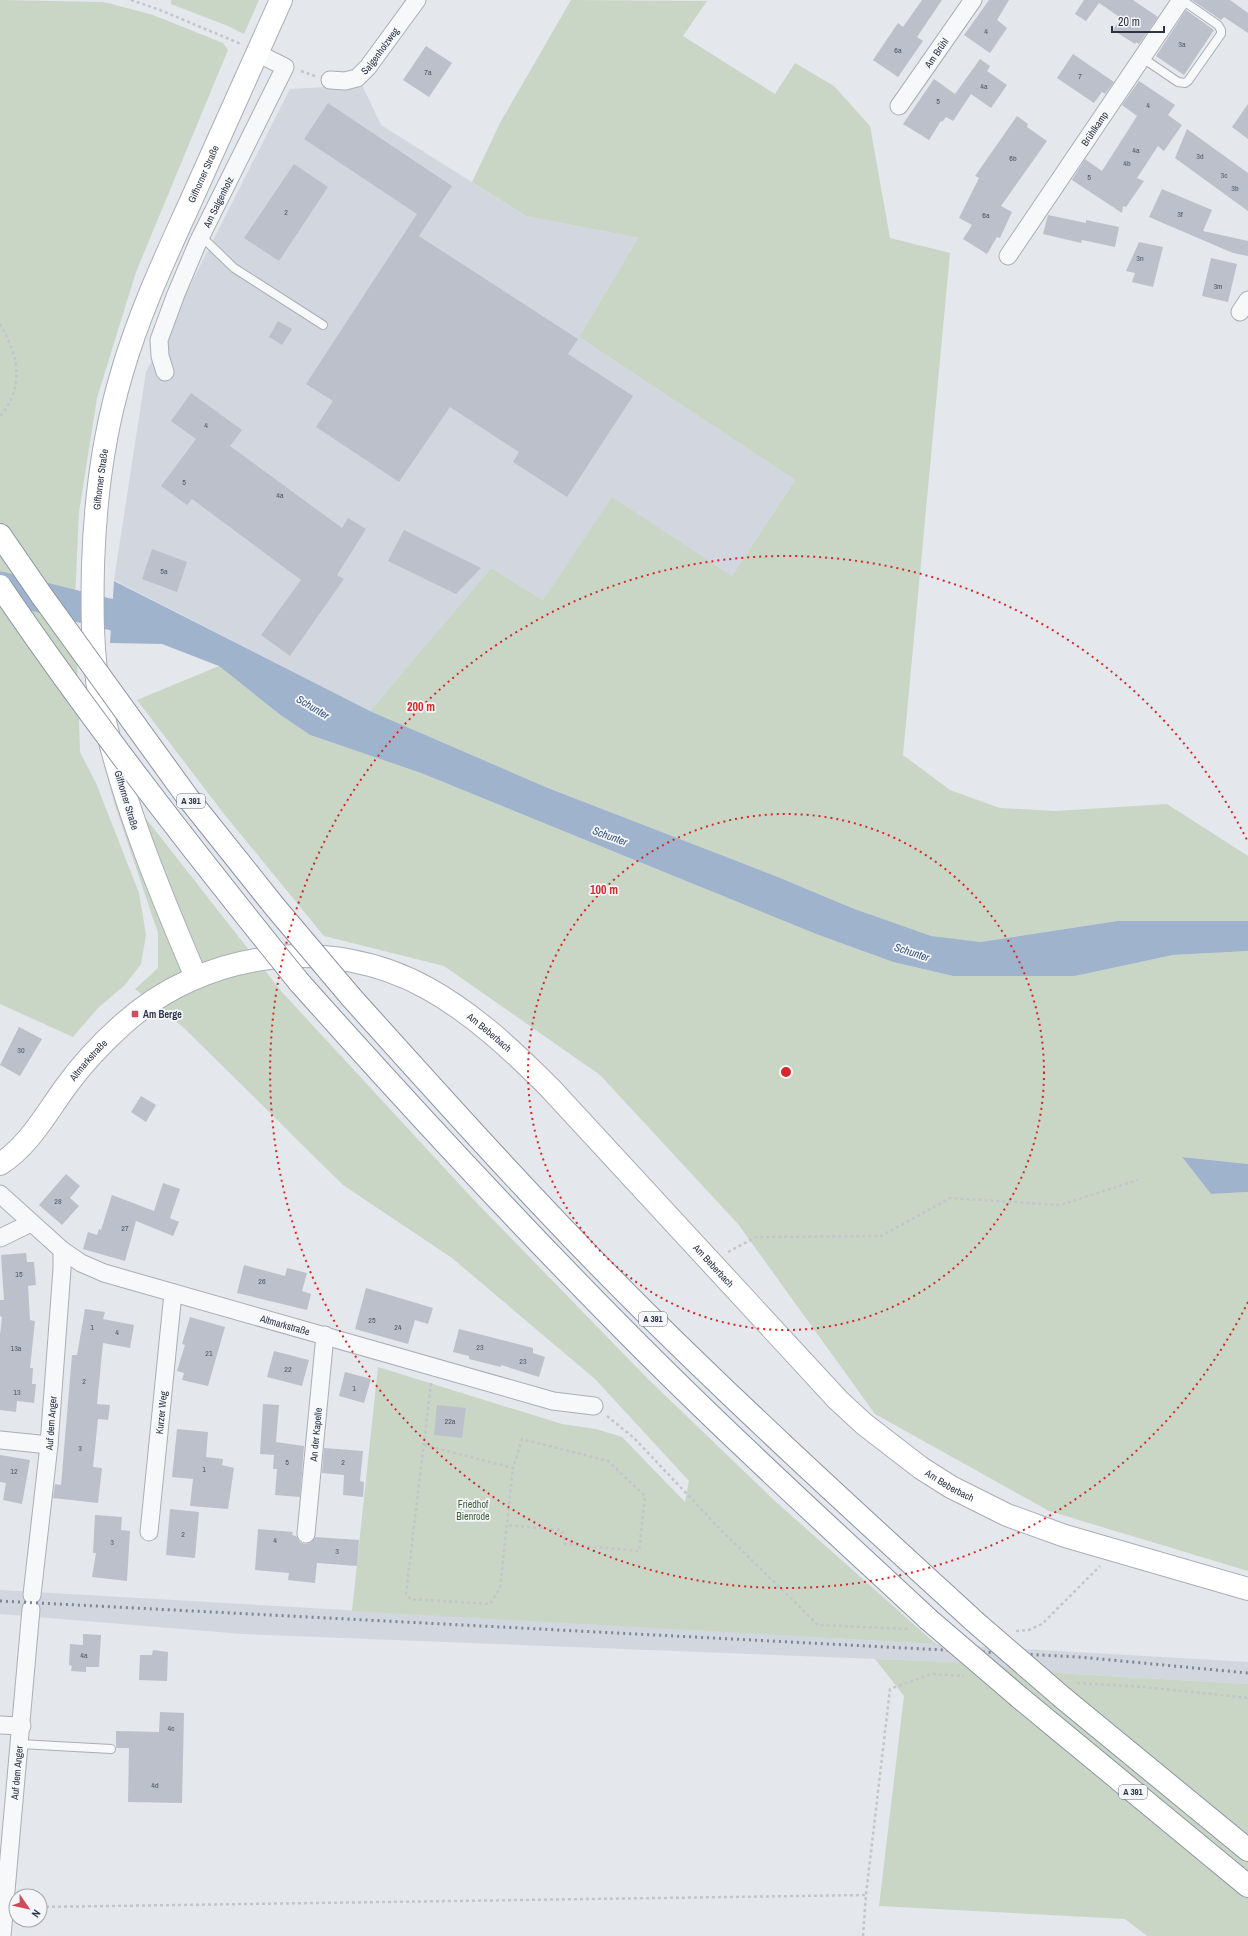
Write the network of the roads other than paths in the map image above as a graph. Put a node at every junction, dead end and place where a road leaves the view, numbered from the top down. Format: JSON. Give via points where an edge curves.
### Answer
{"nodes":[{"id":1,"x":281,"y":0,"type":"edge"},
{"id":2,"x":417,"y":0,"type":"edge"},
{"id":3,"x":973,"y":0,"type":"edge"},
{"id":4,"x":1182,"y":0,"type":"edge"},
{"id":5,"x":257,"y":53,"type":"junction"},
{"id":6,"x":1141,"y":57,"type":"junction"},
{"id":7,"x":330,"y":80,"type":"road end"},
{"id":8,"x":899,"y":106,"type":"dead end"},
{"id":9,"x":201,"y":236,"type":"junction"},
{"id":10,"x":1008,"y":256,"type":"dead end"},
{"id":11,"x":323,"y":325,"type":"dead end"},
{"id":12,"x":165,"y":372,"type":"dead end"},
{"id":13,"x":0,"y":535,"type":"edge"},
{"id":14,"x":0,"y":586,"type":"edge"},
{"id":15,"x":196,"y":977,"type":"junction"},
{"id":16,"x":0,"y":1164,"type":"edge"},
{"id":17,"x":0,"y":1194,"type":"edge"},
{"id":18,"x":31,"y":1223,"type":"junction"},
{"id":19,"x":0,"y":1238,"type":"edge"},
{"id":20,"x":62,"y":1250,"type":"junction"},
{"id":21,"x":173,"y":1293,"type":"junction"},
{"id":22,"x":325,"y":1336,"type":"junction"},
{"id":23,"x":594,"y":1406,"type":"road end"},
{"id":24,"x":0,"y":1440,"type":"edge"},
{"id":25,"x":49,"y":1445,"type":"junction"},
{"id":26,"x":149,"y":1532,"type":"dead end"},
{"id":27,"x":306,"y":1534,"type":"dead end"},
{"id":28,"x":1248,"y":1589,"type":"edge"},
{"id":29,"x":0,"y":1725,"type":"edge"},
{"id":30,"x":22,"y":1726,"type":"junction"},
{"id":31,"x":20,"y":1744,"type":"junction"},
{"id":32,"x":111,"y":1749,"type":"dead end"},
{"id":33,"x":1248,"y":1850,"type":"edge"},
{"id":34,"x":1248,"y":1886,"type":"edge"},
{"id":35,"x":2,"y":1908,"type":"edge"},
{"id":36,"x":2,"y":1936,"type":"edge"}],
"edges":[{"from":1,"to":5,"type":"main road","name":"Gifhorner Straße"},
{"from":2,"to":7,"type":"street","name":"Salgenholzweg","via":[[368,67],[356,78],[345,81]]},
{"from":3,"to":8,"type":"street","name":"Am Brühl"},
{"from":4,"to":6,"type":"street","name":"Brühlkamp"},
{"from":4,"to":6,"type":"lane","via":[[1218,25],[1221,30],[1188,81],[1178,82]]},
{"from":5,"to":9,"type":"street","name":"Am Salgenholz","via":[[285,67]]},
{"from":5,"to":15,"type":"main road","name":"Gifhorner Straße","bridge":true,"via":[[157,275],[129,350],[106,440],[93,555],[94,632],[100,697],[122,786],[143,851]]},
{"from":6,"to":10,"type":"street","name":"Brühlkamp"},
{"from":9,"to":11,"type":"lane","via":[[234,268]]},
{"from":9,"to":12,"type":"street","name":"Am Salgenholz","via":[[159,340]]},
{"from":13,"to":33,"type":"main road","number":"A 391","bridge":true,"via":[[92,668],[188,798],[275,907],[351,997],[505,1167],[646,1313],[801,1462],[974,1621],[1063,1698]]},
{"from":14,"to":34,"type":"main road","number":"A 391","bridge":true,"via":[[69,686],[167,817],[299,982],[486,1189],[628,1334],[923,1624],[1019,1697]]},
{"from":15,"to":16,"type":"main road","name":"Altmarkstraße","via":[[154,1000],[122,1025],[81,1067],[22,1146]]},
{"from":15,"to":28,"type":"main road","name":"Am Beberbach","via":[[246,962],[282,956],[304,956],[355,961],[380,968],[426,988],[477,1020],[522,1061],[838,1400],[864,1424],[921,1468],[978,1502],[1036,1526]]},
{"from":17,"to":18,"type":"street","name":"Altmarkstraße"},
{"from":18,"to":19,"type":"street"},
{"from":18,"to":20,"type":"street","name":"Altmarkstraße"},
{"from":20,"to":21,"type":"street","name":"Altmarkstraße","via":[[81,1263],[104,1273]]},
{"from":20,"to":25,"type":"street","name":"Auf dem Anger"},
{"from":21,"to":22,"type":"street","name":"Altmarkstraße"},
{"from":21,"to":26,"type":"street","name":"Kurzer Weg"},
{"from":22,"to":23,"type":"street","name":"Altmarkstraße","via":[[554,1401]]},
{"from":22,"to":27,"type":"street","name":"An der Kapelle"},
{"from":24,"to":25,"type":"street"},
{"from":25,"to":30,"type":"street","name":"Auf dem Anger"},
{"from":29,"to":30,"type":"street"},
{"from":30,"to":31,"type":"street","name":"Auf dem Anger"},
{"from":31,"to":32,"type":"lane"},
{"from":31,"to":35,"type":"street","name":"Auf dem Anger"},
{"from":35,"to":36,"type":"street","name":"Auf dem Anger"}]}
